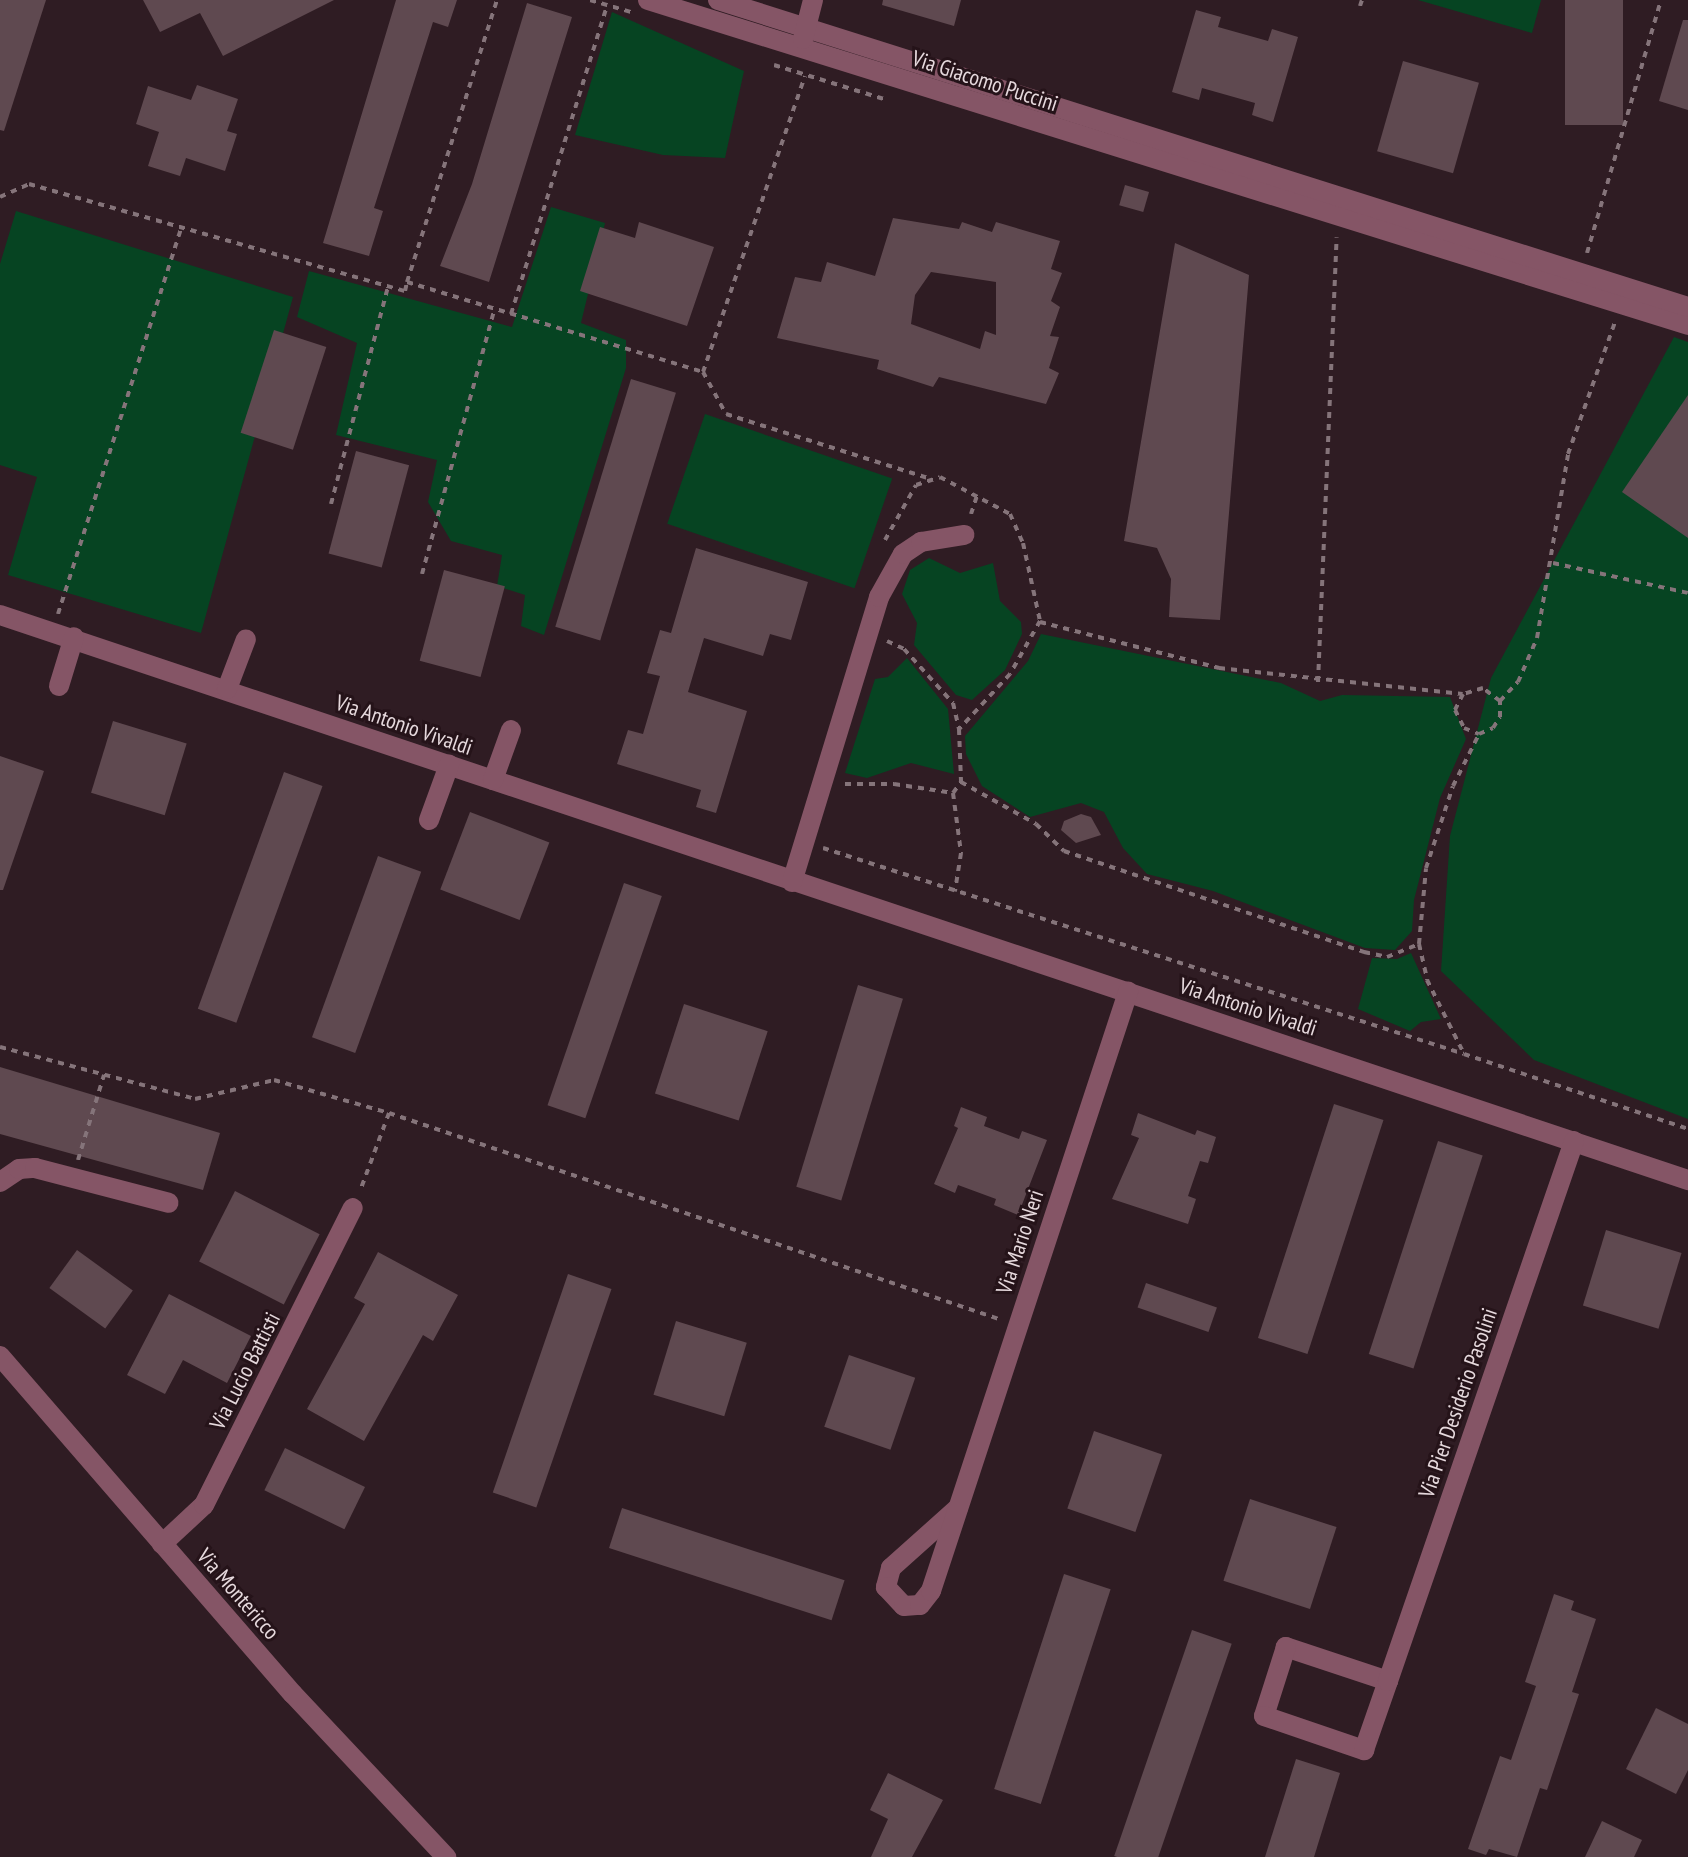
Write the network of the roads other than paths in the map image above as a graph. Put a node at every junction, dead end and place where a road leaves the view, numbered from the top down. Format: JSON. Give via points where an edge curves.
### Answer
{"nodes":[{"id":1,"x":648,"y":0,"type":"edge"},
{"id":2,"x":718,"y":0,"type":"edge"},
{"id":3,"x":813,"y":0,"type":"edge"},
{"id":4,"x":803,"y":36,"type":"junction"},
{"id":5,"x":1372,"y":219,"type":"junction"},
{"id":6,"x":1688,"y":307,"type":"edge"},
{"id":7,"x":1688,"y":325,"type":"edge"},
{"id":8,"x":964,"y":535,"type":"dead end"},
{"id":9,"x":0,"y":615,"type":"edge"},
{"id":10,"x":74,"y":637,"type":"junction"},
{"id":11,"x":246,"y":639,"type":"dead end"},
{"id":12,"x":59,"y":686,"type":"dead end"},
{"id":13,"x":227,"y":689,"type":"junction"},
{"id":14,"x":511,"y":730,"type":"dead end"},
{"id":15,"x":449,"y":765,"type":"junction"},
{"id":16,"x":493,"y":780,"type":"junction"},
{"id":17,"x":429,"y":820,"type":"dead end"},
{"id":18,"x":792,"y":882,"type":"junction"},
{"id":19,"x":1128,"y":992,"type":"junction"},
{"id":20,"x":1574,"y":1141,"type":"junction"},
{"id":21,"x":1688,"y":1180,"type":"edge"},
{"id":22,"x":0,"y":1182,"type":"edge"},
{"id":23,"x":169,"y":1203,"type":"dead end"},
{"id":24,"x":353,"y":1208,"type":"road end"},
{"id":25,"x":0,"y":1356,"type":"edge"},
{"id":26,"x":958,"y":1508,"type":"junction"},
{"id":27,"x":162,"y":1544,"type":"junction"},
{"id":28,"x":1388,"y":1681,"type":"junction"},
{"id":29,"x":446,"y":1857,"type":"edge"}],
"edges":[{"from":1,"to":4,"type":"street","name":"Via Giacomo Puccini"},
{"from":2,"to":4,"type":"street","name":"Via Giacomo Puccini"},
{"from":3,"to":4,"type":"street"},
{"from":4,"to":5,"type":"street","name":"Via Giacomo Puccini"},
{"from":5,"to":6,"type":"street","name":"Via Giacomo Puccini"},
{"from":5,"to":7,"type":"street","name":"Via Giacomo Puccini"},
{"from":8,"to":18,"type":"street","via":[[921,542],[903,554],[879,597]]},
{"from":9,"to":10,"type":"street","name":"Via Antonio Vivaldi"},
{"from":10,"to":12,"type":"street"},
{"from":10,"to":13,"type":"street","name":"Via Antonio Vivaldi"},
{"from":11,"to":13,"type":"street"},
{"from":13,"to":15,"type":"street","name":"Via Antonio Vivaldi"},
{"from":14,"to":16,"type":"street"},
{"from":15,"to":16,"type":"street","name":"Via Antonio Vivaldi"},
{"from":15,"to":17,"type":"street"},
{"from":16,"to":18,"type":"street","name":"Via Antonio Vivaldi"},
{"from":18,"to":19,"type":"street","name":"Via Antonio Vivaldi"},
{"from":19,"to":20,"type":"street","name":"Via Antonio Vivaldi"},
{"from":19,"to":26,"type":"street","name":"Via Mario Neri"},
{"from":20,"to":21,"type":"street","name":"Via Antonio Vivaldi"},
{"from":20,"to":28,"type":"street","name":"Via Pier Desiderio Pasolini"},
{"from":22,"to":23,"type":"street","via":[[27,1168]]},
{"from":24,"to":27,"type":"street","name":"Via Lucio Battisti","via":[[204,1505]]},
{"from":25,"to":27,"type":"street","name":"Via Montericco"},
{"from":26,"to":26,"type":"street","name":"Via Mario Neri","via":[[891,1568],[886,1587],[904,1606],[920,1605],[931,1591]]},
{"from":27,"to":29,"type":"street","name":"Via Montericco"},
{"from":28,"to":28,"type":"street","name":"Via Pier Desiderio Pasolini","via":[[1286,1647],[1264,1716],[1364,1750]]}]}
